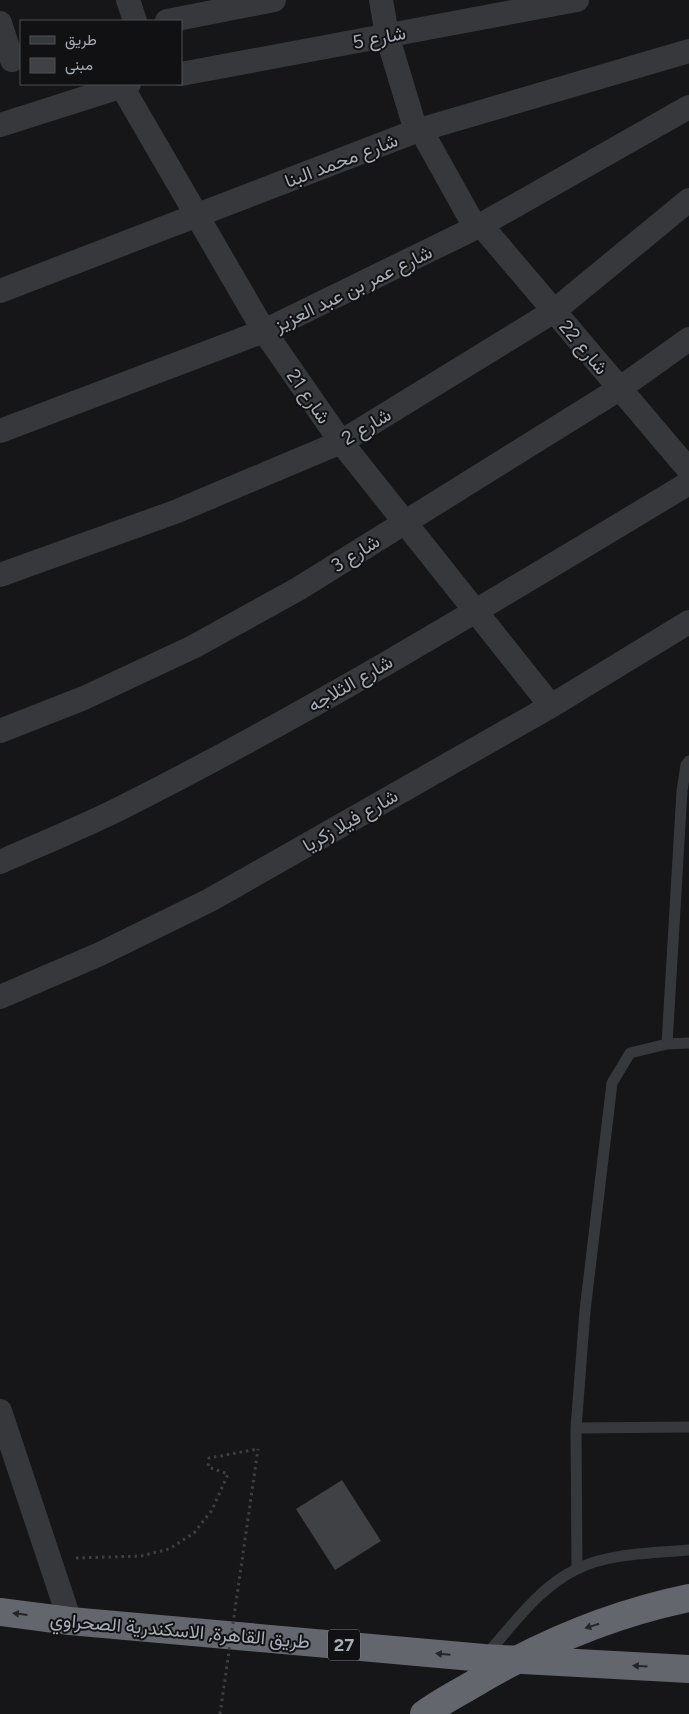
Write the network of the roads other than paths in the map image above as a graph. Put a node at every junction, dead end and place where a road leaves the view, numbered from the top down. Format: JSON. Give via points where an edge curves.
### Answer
{"nodes":[{"id":1,"x":128,"y":0,"type":"edge"},
{"id":2,"x":274,"y":0,"type":"edge"},
{"id":3,"x":381,"y":0,"type":"edge"},
{"id":4,"x":577,"y":0,"type":"edge"},
{"id":5,"x":223,"y":4,"type":"edge"},
{"id":6,"x":135,"y":20,"type":"edge"},
{"id":7,"x":170,"y":20,"type":"edge"},
{"id":8,"x":0,"y":23,"type":"edge"},
{"id":9,"x":387,"y":36,"type":"junction"},
{"id":10,"x":689,"y":51,"type":"edge"},
{"id":11,"x":11,"y":61,"type":"edge"},
{"id":12,"x":182,"y":74,"type":"edge"},
{"id":13,"x":122,"y":85,"type":"edge"},
{"id":14,"x":126,"y":85,"type":"edge"},
{"id":15,"x":689,"y":107,"type":"edge"},
{"id":16,"x":0,"y":125,"type":"edge"},
{"id":17,"x":418,"y":130,"type":"junction"},
{"id":18,"x":689,"y":200,"type":"edge"},
{"id":19,"x":196,"y":214,"type":"junction"},
{"id":20,"x":478,"y":226,"type":"junction"},
{"id":21,"x":0,"y":291,"type":"edge"},
{"id":22,"x":554,"y":311,"type":"junction"},
{"id":23,"x":264,"y":331,"type":"junction"},
{"id":24,"x":689,"y":339,"type":"edge"},
{"id":25,"x":619,"y":388,"type":"junction"},
{"id":26,"x":0,"y":431,"type":"edge"},
{"id":27,"x":341,"y":442,"type":"junction"},
{"id":28,"x":689,"y":470,"type":"edge"},
{"id":29,"x":689,"y":483,"type":"edge"},
{"id":30,"x":404,"y":521,"type":"junction"},
{"id":31,"x":0,"y":576,"type":"edge"},
{"id":32,"x":476,"y":611,"type":"junction"},
{"id":33,"x":689,"y":622,"type":"edge"},
{"id":34,"x":551,"y":706,"type":"junction"},
{"id":35,"x":0,"y":731,"type":"edge"},
{"id":36,"x":689,"y":761,"type":"edge"},
{"id":37,"x":0,"y":862,"type":"edge"},
{"id":38,"x":0,"y":997,"type":"edge"},
{"id":39,"x":689,"y":1043,"type":"edge"},
{"id":40,"x":667,"y":1044,"type":"junction"},
{"id":41,"x":0,"y":1411,"type":"edge"},
{"id":42,"x":576,"y":1428,"type":"junction"},
{"id":43,"x":689,"y":1428,"type":"edge"},
{"id":44,"x":689,"y":1550,"type":"edge"},
{"id":45,"x":577,"y":1569,"type":"junction"},
{"id":46,"x":689,"y":1598,"type":"edge"},
{"id":47,"x":0,"y":1612,"type":"edge"},
{"id":48,"x":70,"y":1620,"type":"junction"},
{"id":49,"x":484,"y":1658,"type":"junction"},
{"id":50,"x":689,"y":1669,"type":"edge"},
{"id":51,"x":424,"y":1714,"type":"edge"}],
"edges":[{"from":1,"to":6,"type":"street"},
{"from":2,"to":5,"type":"street"},
{"from":3,"to":9,"type":"street","name":"شارع 22"},
{"from":4,"to":9,"type":"street","name":"شارع 5"},
{"from":5,"to":7,"type":"street"},
{"from":8,"to":11,"type":"street"},
{"from":9,"to":12,"type":"street","name":"شارع 5"},
{"from":9,"to":17,"type":"street","name":"شارع 22"},
{"from":10,"to":17,"type":"street","name":"شارع محمد البنا"},
{"from":13,"to":16,"type":"street"},
{"from":14,"to":19,"type":"street","name":"شارع 21"},
{"from":15,"to":20,"type":"street","name":"شارع عمر بن عبد العزيز"},
{"from":17,"to":19,"type":"street","name":"شارع محمد البنا"},
{"from":17,"to":20,"type":"street","name":"شارع 22"},
{"from":18,"to":22,"type":"street","name":"شارع 2"},
{"from":19,"to":21,"type":"street","name":"شارع محمد البنا"},
{"from":19,"to":23,"type":"street","name":"شارع 21"},
{"from":20,"to":22,"type":"street","name":"شارع 22"},
{"from":20,"to":23,"type":"street","name":"شارع عمر بن عبد العزيز"},
{"from":22,"to":25,"type":"street","name":"شارع 22"},
{"from":22,"to":27,"type":"street","name":"شارع 2"},
{"from":23,"to":26,"type":"street","name":"شارع عمر بن عبد العزيز"},
{"from":23,"to":27,"type":"street","name":"شارع 21"},
{"from":24,"to":25,"type":"street","name":"شارع 3"},
{"from":25,"to":28,"type":"street","name":"شارع 22"},
{"from":25,"to":30,"type":"street","name":"شارع 3"},
{"from":27,"to":30,"type":"street","name":"شارع 21"},
{"from":27,"to":31,"type":"street","name":"شارع 2","via":[[175,512]]},
{"from":29,"to":32,"type":"street","name":"شارع الثلاجه"},
{"from":30,"to":32,"type":"street","name":"شارع 21"},
{"from":30,"to":35,"type":"street","name":"شارع 3","via":[[298,588],[193,647],[84,698]]},
{"from":32,"to":34,"type":"street","name":"شارع 21"},
{"from":32,"to":37,"type":"street","name":"شارع الثلاجه","via":[[257,736],[121,808]]},
{"from":33,"to":34,"type":"street","name":"شارع فيلا زكريا"},
{"from":34,"to":38,"type":"street","name":"شارع فيلا زكريا","via":[[210,900],[100,954]]},
{"from":36,"to":40,"type":"lane","via":[[682,791]]},
{"from":39,"to":40,"type":"lane"},
{"from":40,"to":42,"type":"lane","via":[[630,1053],[612,1083],[585,1311]]},
{"from":41,"to":48,"type":"street"},
{"from":42,"to":43,"type":"lane"},
{"from":42,"to":45,"type":"lane"},
{"from":44,"to":45,"type":"lane","via":[[615,1557]]},
{"from":45,"to":49,"type":"lane","via":[[544,1591]]},
{"from":46,"to":51,"type":"highway","one_way":true,"bridge":true,"via":[[581,1630],[505,1665]]},
{"from":48,"to":47,"type":"highway","name":"طريق القاهرة, الاسكندرية الصحراوي","number":"27","one_way":true},
{"from":49,"to":48,"type":"highway","name":"طريق القاهرة, الاسكندرية الصحراوي","number":"27","one_way":true},
{"from":50,"to":49,"type":"highway","name":"طريق القاهرة, الاسكندرية الصحراوي","number":"27","one_way":true}]}
